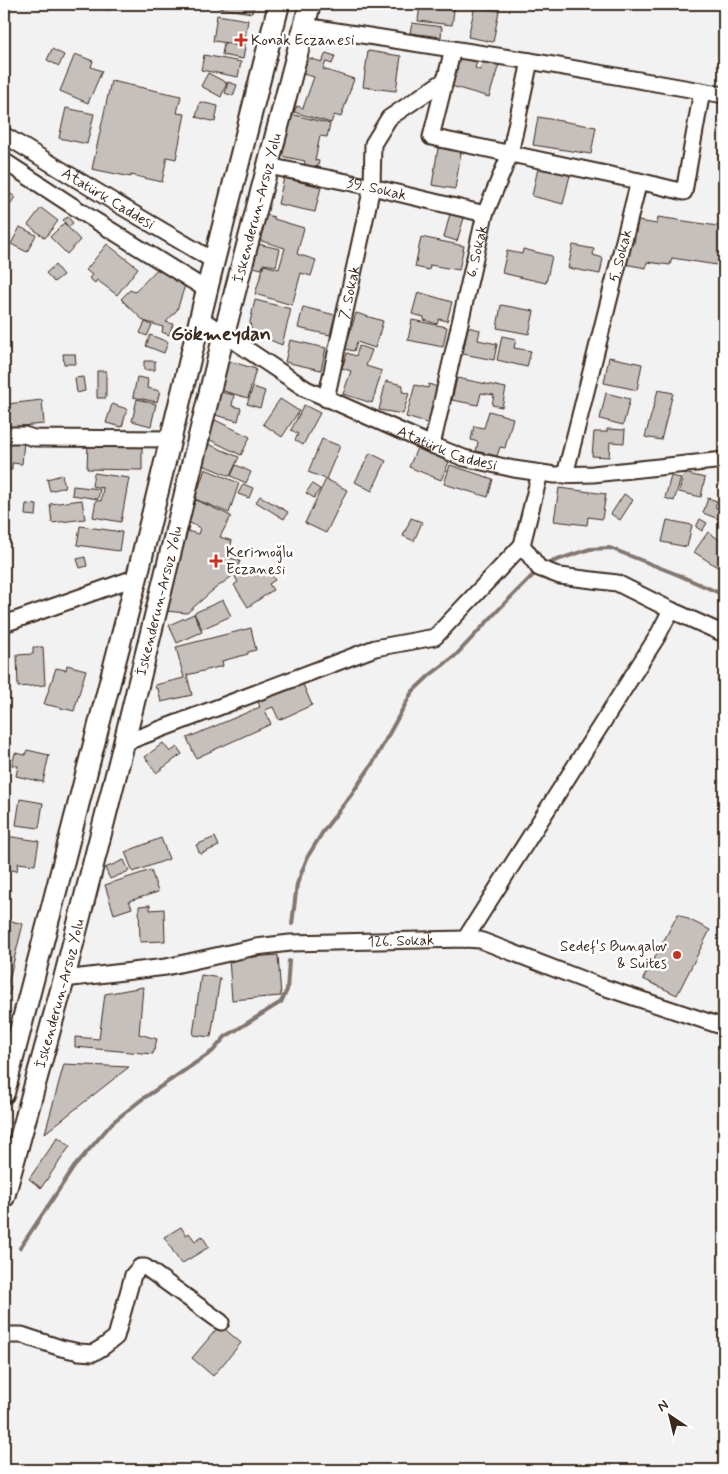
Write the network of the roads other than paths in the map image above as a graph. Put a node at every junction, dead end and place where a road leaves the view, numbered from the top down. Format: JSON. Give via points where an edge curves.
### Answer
{"nodes":[{"id":1,"x":279,"y":4,"type":"edge"},
{"id":2,"x":310,"y":4,"type":"edge"},
{"id":3,"x":304,"y":26,"type":"junction"},
{"id":4,"x":453,"y":49,"type":"junction"},
{"id":5,"x":530,"y":61,"type":"junction"},
{"id":6,"x":445,"y":80,"type":"junction"},
{"id":7,"x":702,"y":91,"type":"junction"},
{"id":8,"x":724,"y":95,"type":"edge"},
{"id":9,"x":4,"y":135,"type":"edge"},
{"id":10,"x":510,"y":154,"type":"junction"},
{"id":11,"x":4,"y":161,"type":"edge"},
{"id":12,"x":268,"y":166,"type":"junction"},
{"id":13,"x":639,"y":181,"type":"junction"},
{"id":14,"x":372,"y":187,"type":"junction"},
{"id":15,"x":485,"y":214,"type":"junction"},
{"id":16,"x":214,"y":261,"type":"junction"},
{"id":17,"x":207,"y":290,"type":"junction"},
{"id":18,"x":200,"y":318,"type":"junction"},
{"id":19,"x":224,"y":334,"type":"junction"},
{"id":20,"x":326,"y":399,"type":"junction"},
{"id":21,"x":4,"y":434,"type":"edge"},
{"id":22,"x":171,"y":439,"type":"junction"},
{"id":23,"x":432,"y":445,"type":"junction"},
{"id":24,"x":724,"y":460,"type":"edge"},
{"id":25,"x":540,"y":473,"type":"junction"},
{"id":26,"x":565,"y":475,"type":"junction"},
{"id":27,"x":522,"y":545,"type":"junction"},
{"id":28,"x":138,"y":577,"type":"junction"},
{"id":29,"x":671,"y":610,"type":"junction"},
{"id":30,"x":4,"y":624,"type":"edge"},
{"id":31,"x":724,"y":634,"type":"edge"},
{"id":32,"x":124,"y":742,"type":"junction"},
{"id":33,"x":465,"y":939,"type":"junction"},
{"id":34,"x":64,"y":979,"type":"junction"},
{"id":35,"x":724,"y":1027,"type":"edge"},
{"id":36,"x":9,"y":1054,"type":"edge"},
{"id":37,"x":4,"y":1093,"type":"edge"},
{"id":38,"x":4,"y":1197,"type":"edge"},
{"id":39,"x":220,"y":1322,"type":"dead end"},
{"id":40,"x":4,"y":1335,"type":"edge"}],
"edges":[{"from":1,"to":16,"type":"main road","name":"İskenderun-Arsuz Yolu"},
{"from":2,"to":3,"type":"main road","name":"İskenderun-Arsuz Yolu"},
{"from":3,"to":4,"type":"street"},
{"from":3,"to":12,"type":"main road","name":"İskenderun-Arsuz Yolu"},
{"from":4,"to":5,"type":"street"},
{"from":4,"to":6,"type":"street"},
{"from":5,"to":7,"type":"street"},
{"from":5,"to":10,"type":"street","name":"6. Sokak"},
{"from":6,"to":10,"type":"street","via":[[431,138]]},
{"from":6,"to":14,"type":"street","name":"7. Sokak","via":[[389,118],[373,144]]},
{"from":7,"to":8,"type":"street"},
{"from":7,"to":13,"type":"street","via":[[684,192]]},
{"from":9,"to":16,"type":"street","name":"Atatürk Caddesi"},
{"from":10,"to":13,"type":"street"},
{"from":10,"to":15,"type":"street","name":"6. Sokak"},
{"from":11,"to":17,"type":"street"},
{"from":12,"to":14,"type":"street","name":"39. Sokak"},
{"from":12,"to":19,"type":"main road","name":"İskenderun-Arsuz Yolu"},
{"from":13,"to":26,"type":"street","name":"5. Sokak"},
{"from":14,"to":15,"type":"street","name":"39. Sokak"},
{"from":14,"to":20,"type":"street","name":"7. Sokak"},
{"from":15,"to":23,"type":"street","name":"6. Sokak"},
{"from":16,"to":17,"type":"main road","name":"İskenderun-Arsuz Yolu"},
{"from":17,"to":18,"type":"main road","name":"İskenderun-Arsuz Yolu"},
{"from":18,"to":19,"type":"street","name":"Atatürk Caddesi"},
{"from":18,"to":22,"type":"main road","name":"İskenderun-Arsuz Yolu"},
{"from":19,"to":20,"type":"street","name":"Atatürk Caddesi"},
{"from":19,"to":32,"type":"main road","name":"İskenderun-Arsuz Yolu"},
{"from":20,"to":23,"type":"street","name":"Atatürk Caddesi"},
{"from":21,"to":22,"type":"street","via":[[34,438]]},
{"from":22,"to":28,"type":"main road","name":"İskenderun-Arsuz Yolu"},
{"from":23,"to":25,"type":"street","name":"Atatürk Caddesi","via":[[464,458]]},
{"from":24,"to":26,"type":"street","name":"Atatürk Caddesi"},
{"from":25,"to":26,"type":"street","name":"Atatürk Caddesi"},
{"from":25,"to":27,"type":"street"},
{"from":27,"to":29,"type":"street","via":[[539,568],[560,576],[617,583]]},
{"from":27,"to":32,"type":"street","via":[[435,637],[375,648]]},
{"from":28,"to":30,"type":"street"},
{"from":28,"to":36,"type":"main road","name":"İskenderun-Arsuz Yolu"},
{"from":29,"to":31,"type":"street"},
{"from":29,"to":33,"type":"street"},
{"from":32,"to":34,"type":"main road","name":"İskenderun-Arsuz Yolu"},
{"from":33,"to":34,"type":"street","name":"126. Sokak","via":[[290,943],[166,966]]},
{"from":33,"to":35,"type":"street","name":"126. Sokak","via":[[480,940],[596,985]]},
{"from":34,"to":38,"type":"main road","name":"İskenderun-Arsuz Yolu"},
{"from":36,"to":37,"type":"main road","name":"İskenderun-Arsuz Yolu"},
{"from":39,"to":40,"type":"street","via":[[145,1267],[140,1267],[133,1275],[116,1336],[93,1353],[61,1348],[22,1335]]}]}
